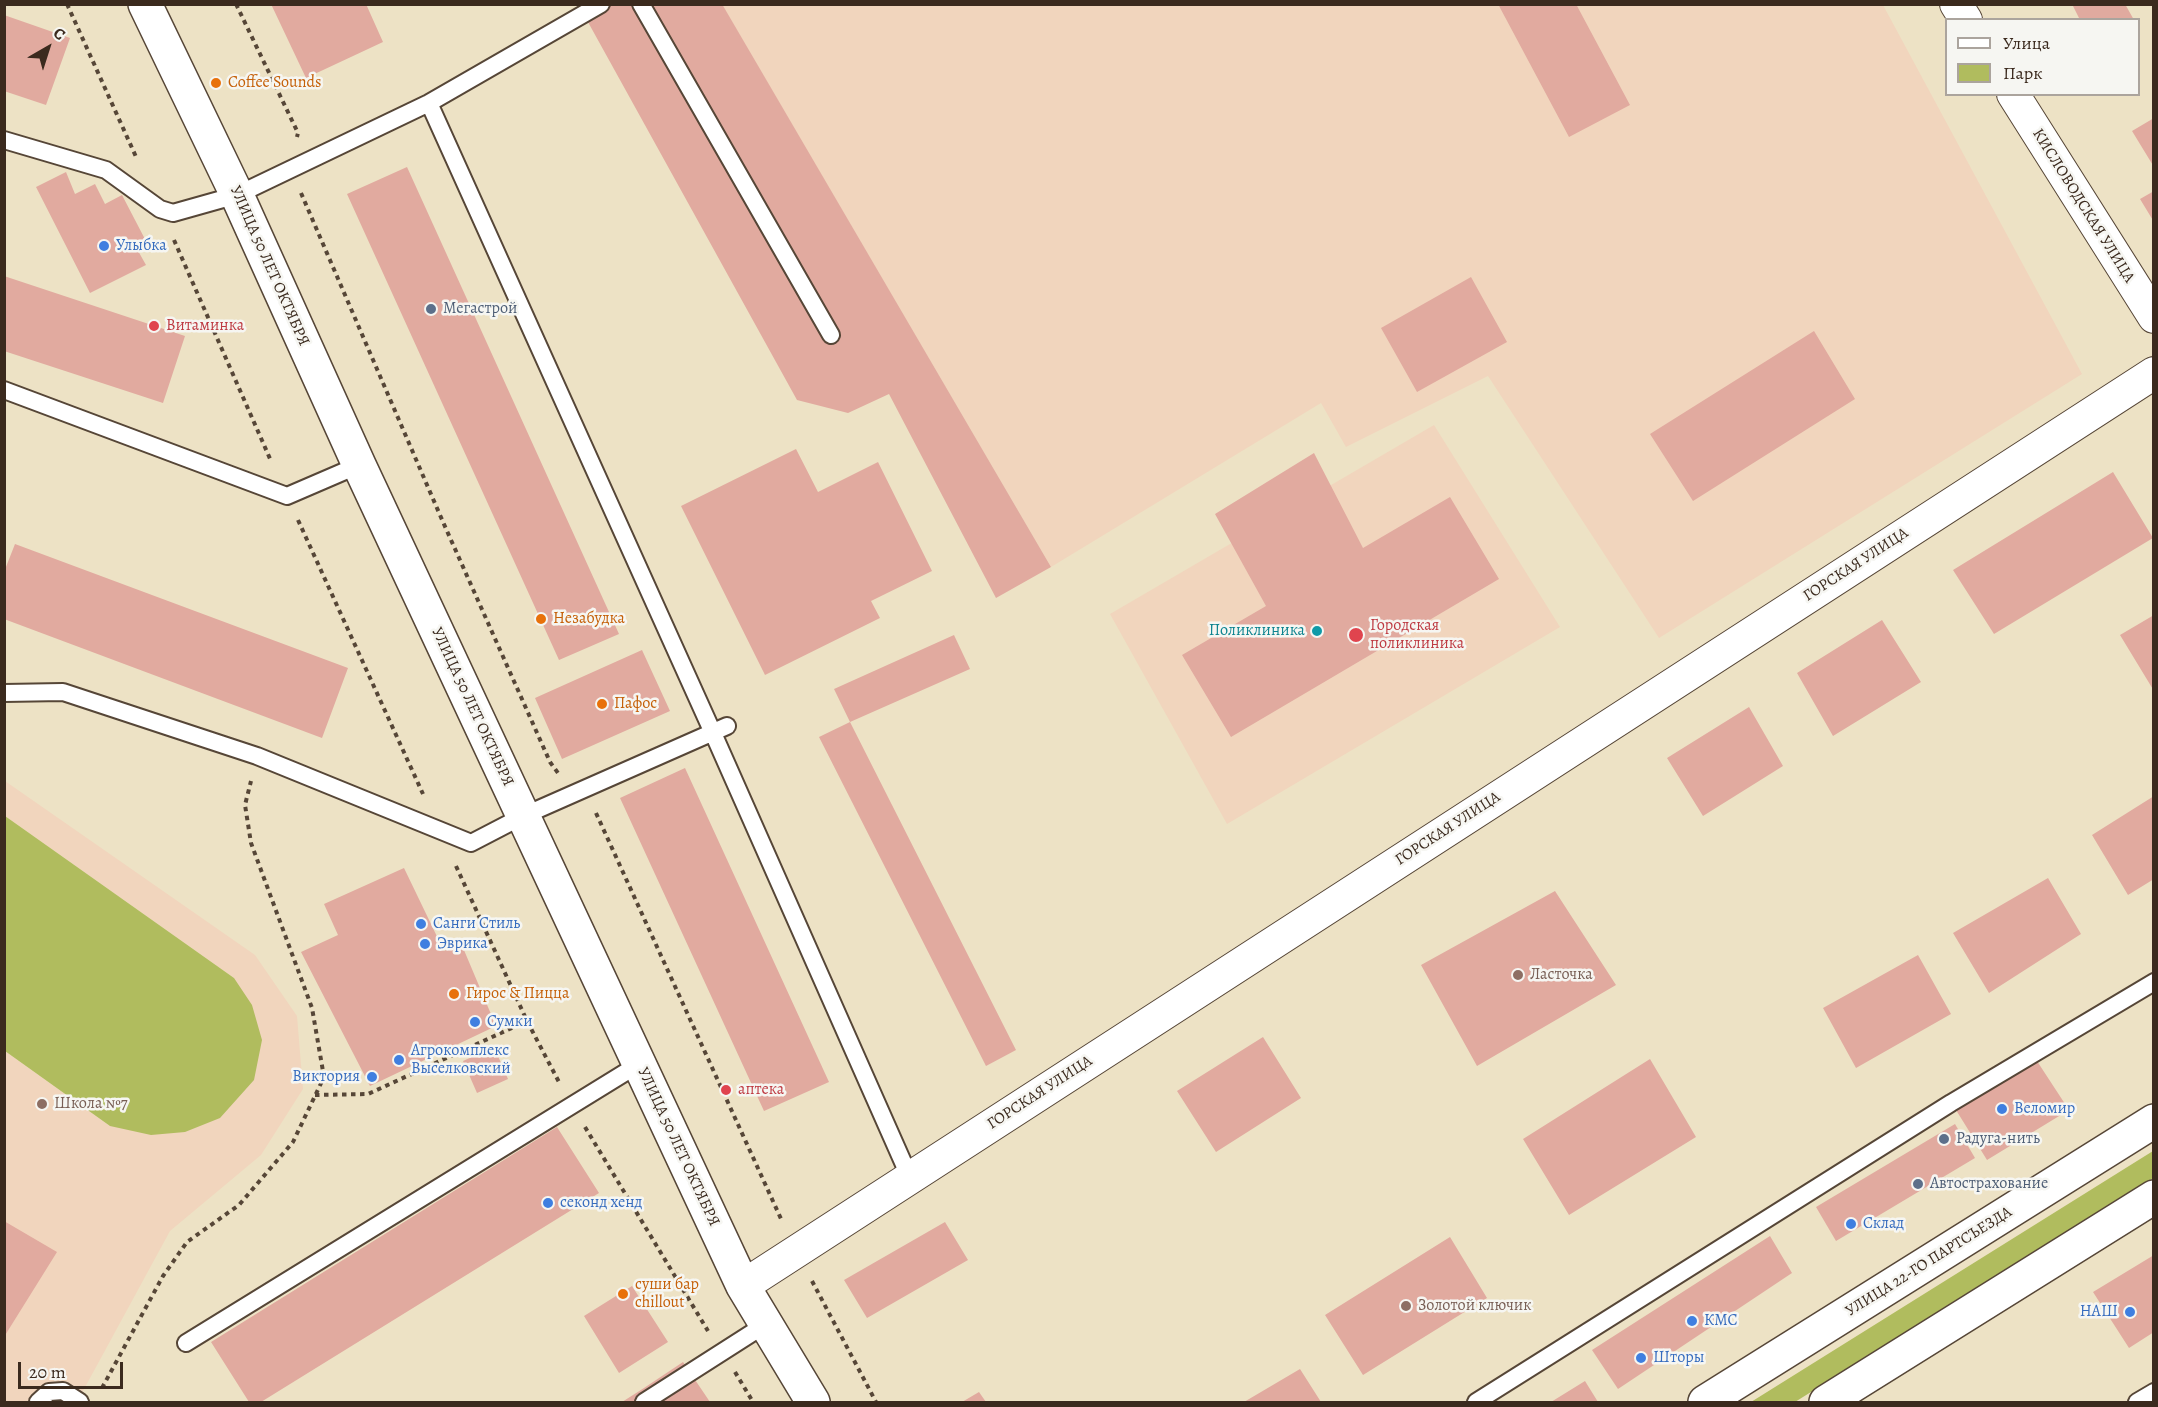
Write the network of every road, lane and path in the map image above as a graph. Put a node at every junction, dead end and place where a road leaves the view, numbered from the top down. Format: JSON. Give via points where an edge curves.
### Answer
{"nodes":[{"id":1,"x":67,"y":4,"type":"edge"},
{"id":2,"x":145,"y":4,"type":"edge"},
{"id":3,"x":236,"y":4,"type":"edge"},
{"id":4,"x":602,"y":4,"type":"edge"},
{"id":5,"x":640,"y":4,"type":"edge"},
{"id":6,"x":1956,"y":4,"type":"edge"},
{"id":7,"x":1965,"y":18,"type":"edge"},
{"id":8,"x":2014,"y":96,"type":"edge"},
{"id":9,"x":429,"y":103,"type":"junction"},
{"id":10,"x":4,"y":140,"type":"edge"},
{"id":11,"x":290,"y":169,"type":"junction"},
{"id":12,"x":237,"y":195,"type":"junction"},
{"id":13,"x":160,"y":209,"type":"junction"},
{"id":14,"x":2154,"y":316,"type":"edge"},
{"id":15,"x":831,"y":335,"type":"dead end"},
{"id":16,"x":2154,"y":373,"type":"edge"},
{"id":17,"x":4,"y":390,"type":"edge"},
{"id":18,"x":359,"y":465,"type":"junction"},
{"id":19,"x":287,"y":496,"type":"junction"},
{"id":20,"x":4,"y":693,"type":"edge"},
{"id":21,"x":720,"y":730,"type":"junction"},
{"id":22,"x":257,"y":756,"type":"junction"},
{"id":23,"x":575,"y":794,"type":"junction"},
{"id":24,"x":524,"y":816,"type":"junction"},
{"id":25,"x":440,"y":830,"type":"junction"},
{"id":26,"x":2154,"y":982,"type":"edge"},
{"id":27,"x":527,"y":1021,"type":"junction"},
{"id":28,"x":639,"y":1064,"type":"junction"},
{"id":29,"x":315,"y":1095,"type":"junction"},
{"id":30,"x":572,"y":1106,"type":"junction"},
{"id":31,"x":2154,"y":1121,"type":"edge"},
{"id":32,"x":910,"y":1178,"type":"junction"},
{"id":33,"x":2154,"y":1197,"type":"edge"},
{"id":34,"x":796,"y":1251,"type":"junction"},
{"id":35,"x":743,"y":1286,"type":"junction"},
{"id":36,"x":766,"y":1324,"type":"junction"},
{"id":37,"x":186,"y":1343,"type":"dead end"},
{"id":38,"x":723,"y":1352,"type":"junction"},
{"id":39,"x":2154,"y":1392,"type":"edge"},
{"id":40,"x":100,"y":1393,"type":"dead end"},
{"id":41,"x":38,"y":1402,"type":"edge"},
{"id":42,"x":80,"y":1402,"type":"edge"},
{"id":43,"x":644,"y":1402,"type":"edge"},
{"id":44,"x":753,"y":1402,"type":"edge"},
{"id":45,"x":813,"y":1402,"type":"edge"},
{"id":46,"x":876,"y":1402,"type":"edge"},
{"id":47,"x":1476,"y":1402,"type":"edge"},
{"id":48,"x":1706,"y":1402,"type":"edge"},
{"id":49,"x":1826,"y":1402,"type":"edge"},
{"id":50,"x":2137,"y":1402,"type":"edge"}],
"edges":[{"from":1,"to":13,"type":"path"},
{"from":2,"to":12,"type":"main road","name":"УЛИЦА 50 ЛЕТ ОКТЯБРЯ"},
{"from":3,"to":11,"type":"path","via":[[298,133]]},
{"from":4,"to":9,"type":"lane"},
{"from":5,"to":15,"type":"lane"},
{"from":6,"to":7,"type":"street"},
{"from":8,"to":14,"type":"street","name":"КИСЛОВОДСКАЯ УЛИЦА"},
{"from":9,"to":11,"type":"lane"},
{"from":9,"to":21,"type":"lane"},
{"from":10,"to":13,"type":"lane","via":[[106,170]]},
{"from":11,"to":12,"type":"lane"},
{"from":11,"to":23,"type":"path","via":[[550,762]]},
{"from":12,"to":13,"type":"lane","via":[[173,213]]},
{"from":12,"to":18,"type":"main road","name":"УЛИЦА 50 ЛЕТ ОКТЯБРЯ"},
{"from":13,"to":19,"type":"path"},
{"from":16,"to":32,"type":"street","name":"ГОРСКАЯ УЛИЦА"},
{"from":17,"to":19,"type":"lane"},
{"from":18,"to":19,"type":"lane"},
{"from":18,"to":24,"type":"main road","name":"УЛИЦА 50 ЛЕТ ОКТЯБРЯ"},
{"from":19,"to":25,"type":"path"},
{"from":20,"to":22,"type":"lane","via":[[63,692]]},
{"from":21,"to":23,"type":"lane"},
{"from":21,"to":32,"type":"lane"},
{"from":22,"to":25,"type":"lane"},
{"from":22,"to":29,"type":"path","via":[[245,805],[251,843],[312,1008],[324,1077]]},
{"from":23,"to":24,"type":"lane"},
{"from":23,"to":34,"type":"path","via":[[600,817]]},
{"from":24,"to":25,"type":"lane","via":[[471,843]]},
{"from":24,"to":28,"type":"main road","name":"УЛИЦА 50 ЛЕТ ОКТЯБРЯ"},
{"from":25,"to":27,"type":"path"},
{"from":26,"to":47,"type":"lane","via":[[1952,1103]]},
{"from":27,"to":29,"type":"path","via":[[368,1094]]},
{"from":27,"to":30,"type":"path"},
{"from":28,"to":30,"type":"lane"},
{"from":28,"to":35,"type":"main road","name":"УЛИЦА 50 ЛЕТ ОКТЯБРЯ"},
{"from":29,"to":40,"type":"path","via":[[293,1142],[247,1196],[187,1242],[163,1276]]},
{"from":30,"to":37,"type":"lane"},
{"from":30,"to":38,"type":"path"},
{"from":31,"to":48,"type":"main road","name":"УЛИЦА 22-ГО ПАРТСЪЕЗДА"},
{"from":32,"to":34,"type":"street","name":"ГОРСКАЯ УЛИЦА"},
{"from":33,"to":49,"type":"main road"},
{"from":34,"to":35,"type":"street","name":"ГОРСКАЯ УЛИЦА"},
{"from":34,"to":46,"type":"path"},
{"from":35,"to":36,"type":"main road","name":"УЛИЦА 50 ЛЕТ ОКТЯБРЯ"},
{"from":36,"to":38,"type":"lane"},
{"from":36,"to":45,"type":"main road","name":"УЛИЦА 50 ЛЕТ ОКТЯБРЯ"},
{"from":38,"to":43,"type":"lane"},
{"from":38,"to":44,"type":"path"},
{"from":39,"to":50,"type":"lane"},
{"from":41,"to":42,"type":"lane","via":[[49,1392],[63,1392]]}]}
